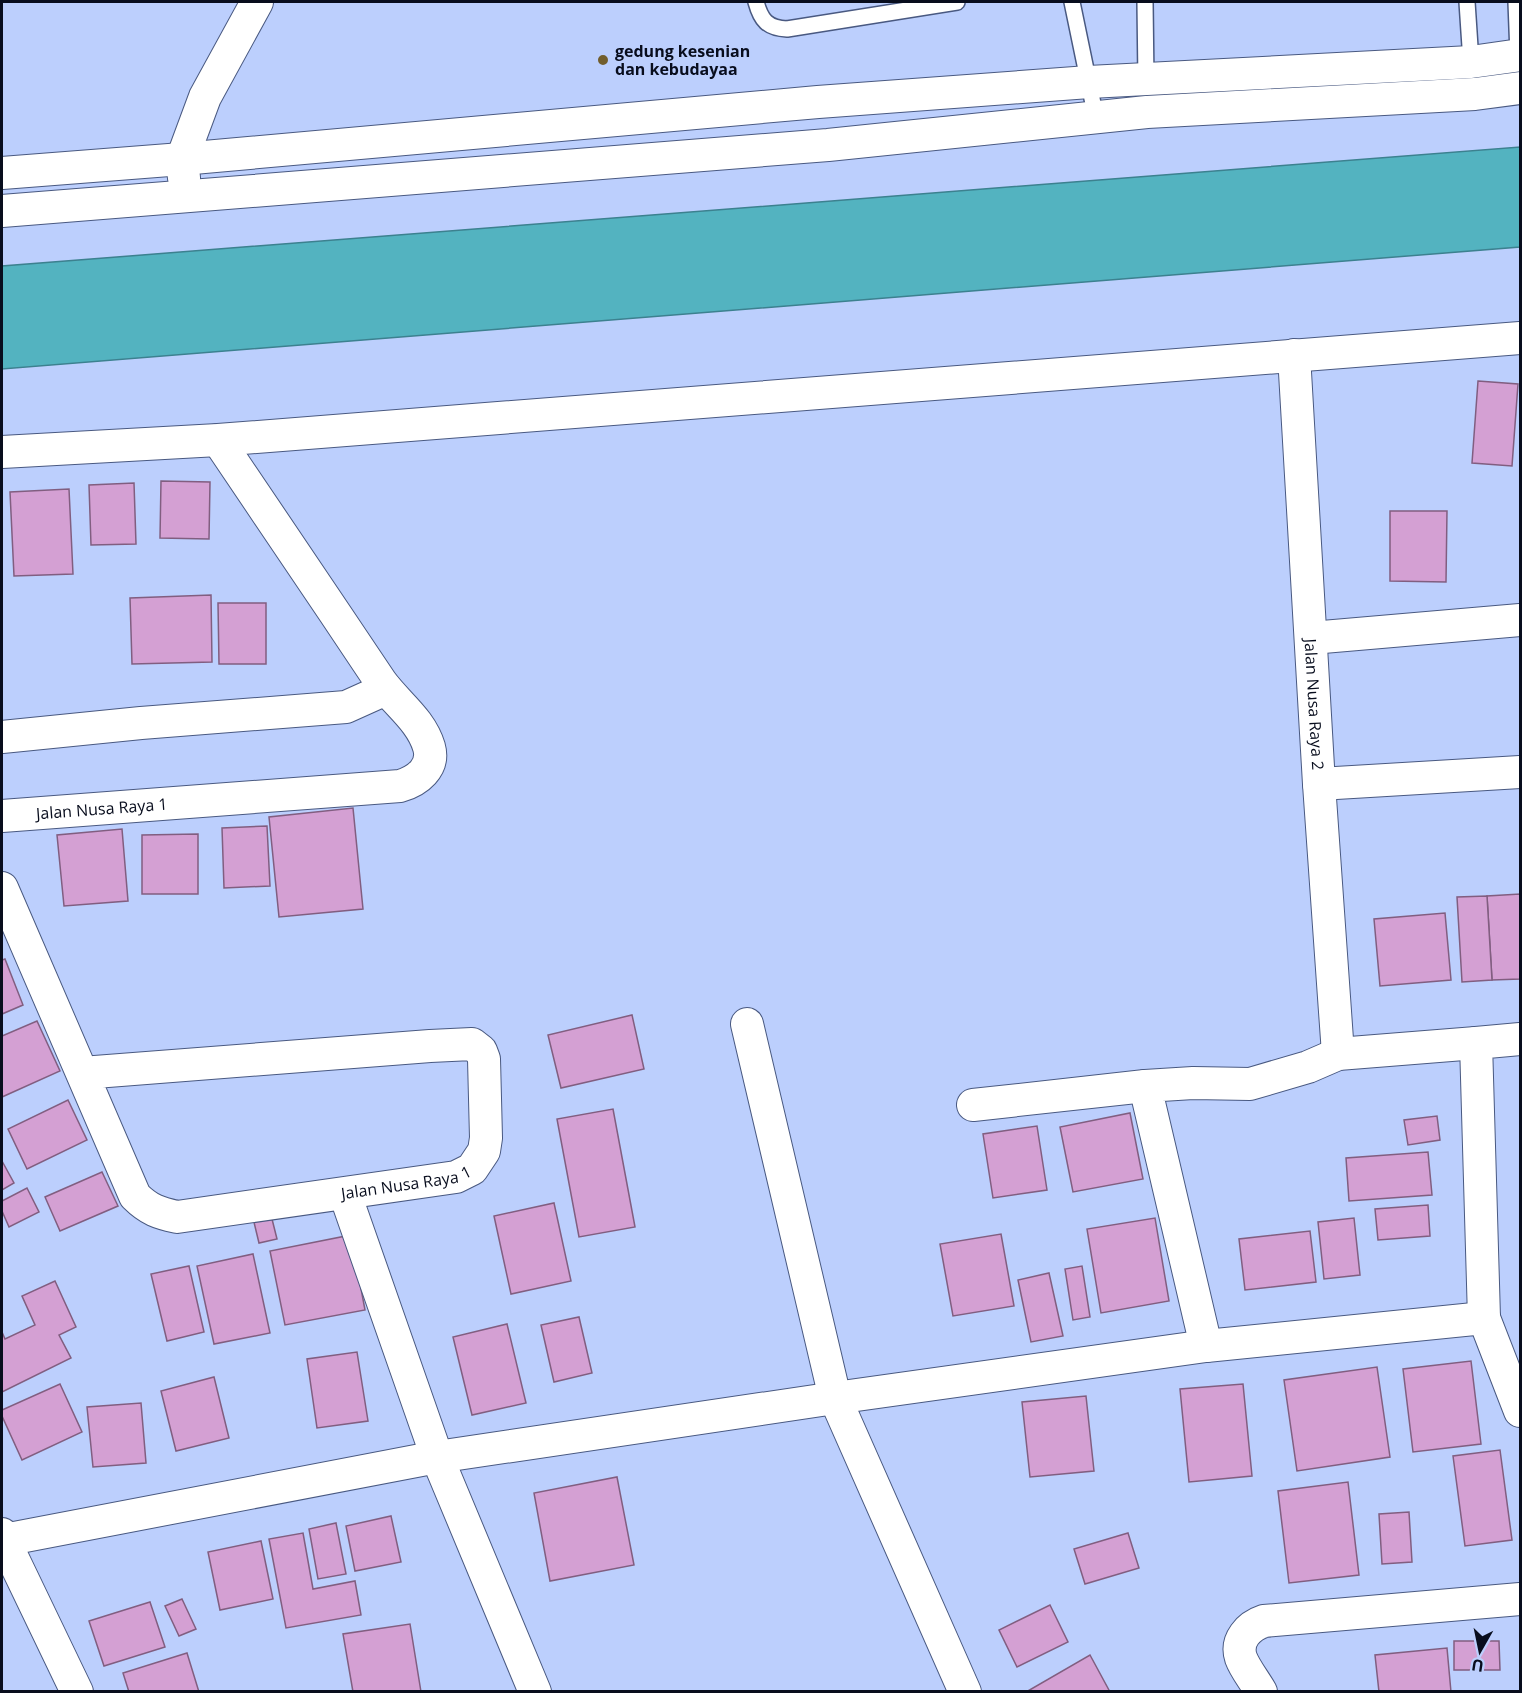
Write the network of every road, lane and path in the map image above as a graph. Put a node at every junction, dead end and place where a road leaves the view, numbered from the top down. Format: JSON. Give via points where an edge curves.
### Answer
{"nodes":[{"id":1,"x":257,"y":2,"type":"edge"},
{"id":2,"x":756,"y":2,"type":"edge"},
{"id":3,"x":957,"y":2,"type":"edge"},
{"id":4,"x":1072,"y":2,"type":"edge"},
{"id":5,"x":1145,"y":2,"type":"edge"},
{"id":6,"x":1467,"y":2,"type":"edge"},
{"id":7,"x":1516,"y":2,"type":"edge"},
{"id":8,"x":1520,"y":55,"type":"edge"},
{"id":9,"x":1471,"y":62,"type":"junction"},
{"id":10,"x":1146,"y":80,"type":"junction"},
{"id":11,"x":1089,"y":82,"type":"junction"},
{"id":12,"x":1521,"y":88,"type":"edge"},
{"id":13,"x":818,"y":102,"type":"junction"},
{"id":14,"x":1147,"y":112,"type":"junction"},
{"id":15,"x":1096,"y":118,"type":"junction"},
{"id":16,"x":828,"y":145,"type":"junction"},
{"id":17,"x":182,"y":159,"type":"junction"},
{"id":18,"x":2,"y":173,"type":"edge"},
{"id":19,"x":187,"y":197,"type":"junction"},
{"id":20,"x":2,"y":211,"type":"edge"},
{"id":21,"x":1521,"y":338,"type":"edge"},
{"id":22,"x":1294,"y":355,"type":"junction"},
{"id":23,"x":218,"y":440,"type":"junction"},
{"id":24,"x":2,"y":452,"type":"edge"},
{"id":25,"x":1521,"y":620,"type":"edge"},
{"id":26,"x":1311,"y":638,"type":"junction"},
{"id":27,"x":386,"y":689,"type":"junction"},
{"id":28,"x":2,"y":736,"type":"edge"},
{"id":29,"x":1521,"y":772,"type":"edge"},
{"id":30,"x":1319,"y":783,"type":"junction"},
{"id":31,"x":2,"y":816,"type":"edge"},
{"id":32,"x":2,"y":888,"type":"edge"},
{"id":33,"x":747,"y":1024,"type":"dead end"},
{"id":34,"x":1521,"y":1039,"type":"edge"},
{"id":35,"x":1476,"y":1043,"type":"junction"},
{"id":36,"x":1338,"y":1054,"type":"junction"},
{"id":37,"x":82,"y":1073,"type":"junction"},
{"id":38,"x":1145,"y":1086,"type":"junction"},
{"id":39,"x":973,"y":1105,"type":"dead end"},
{"id":40,"x":345,"y":1194,"type":"junction"},
{"id":41,"x":1484,"y":1318,"type":"junction"},
{"id":42,"x":1206,"y":1346,"type":"junction"},
{"id":43,"x":835,"y":1398,"type":"junction"},
{"id":44,"x":1521,"y":1411,"type":"edge"},
{"id":45,"x":437,"y":1457,"type":"junction"},
{"id":46,"x":3,"y":1537,"type":"edge"},
{"id":47,"x":1521,"y":1599,"type":"edge"},
{"id":48,"x":76,"y":1692,"type":"edge"},
{"id":49,"x":535,"y":1692,"type":"edge"},
{"id":50,"x":965,"y":1692,"type":"edge"},
{"id":51,"x":1261,"y":1692,"type":"edge"}],
"edges":[{"from":1,"to":17,"type":"street","via":[[204,97]]},
{"from":2,"to":3,"type":"lane","via":[[765,22],[787,29]]},
{"from":4,"to":11,"type":"lane"},
{"from":5,"to":10,"type":"lane"},
{"from":6,"to":9,"type":"lane"},
{"from":7,"to":8,"type":"lane"},
{"from":8,"to":9,"type":"street"},
{"from":9,"to":10,"type":"street"},
{"from":10,"to":11,"type":"street"},
{"from":10,"to":14,"type":"lane"},
{"from":11,"to":13,"type":"street"},
{"from":11,"to":15,"type":"lane"},
{"from":12,"to":14,"type":"street","via":[[1475,94]]},
{"from":13,"to":16,"type":"street"},
{"from":13,"to":17,"type":"street"},
{"from":14,"to":15,"type":"street"},
{"from":15,"to":16,"type":"street"},
{"from":16,"to":19,"type":"street"},
{"from":17,"to":18,"type":"street"},
{"from":17,"to":19,"type":"street"},
{"from":19,"to":20,"type":"street"},
{"from":21,"to":22,"type":"street"},
{"from":22,"to":23,"type":"street"},
{"from":22,"to":26,"type":"street","name":"Jalan Nusa Raya 2"},
{"from":23,"to":24,"type":"street"},
{"from":23,"to":27,"type":"street","name":"Jalan Nusa Raya 1"},
{"from":25,"to":26,"type":"street"},
{"from":26,"to":30,"type":"street","name":"Jalan Nusa Raya 2"},
{"from":27,"to":28,"type":"street","via":[[346,707]]},
{"from":27,"to":31,"type":"street","name":"Jalan Nusa Raya 1","via":[[420,726],[430,750],[422,776],[411,783]]},
{"from":29,"to":30,"type":"street"},
{"from":30,"to":36,"type":"street","name":"Jalan Nusa Raya 2"},
{"from":32,"to":37,"type":"street","name":"Jalan Nusa Raya 1"},
{"from":33,"to":43,"type":"street"},
{"from":34,"to":35,"type":"street"},
{"from":35,"to":36,"type":"street"},
{"from":35,"to":41,"type":"street"},
{"from":36,"to":38,"type":"street","via":[[1250,1084]]},
{"from":37,"to":40,"type":"street","name":"Jalan Nusa Raya 1","via":[[135,1196],[146,1207],[177,1217]]},
{"from":37,"to":40,"type":"street","name":"Jalan Nusa Raya 1","via":[[430,1046],[472,1044],[481,1051],[486,1138],[484,1151],[472,1169],[456,1177]]},
{"from":38,"to":39,"type":"street"},
{"from":38,"to":42,"type":"street"},
{"from":40,"to":45,"type":"street"},
{"from":41,"to":42,"type":"street"},
{"from":41,"to":44,"type":"street"},
{"from":42,"to":43,"type":"street"},
{"from":43,"to":45,"type":"street"},
{"from":43,"to":50,"type":"street"},
{"from":45,"to":46,"type":"street"},
{"from":45,"to":49,"type":"street"},
{"from":46,"to":48,"type":"street"},
{"from":47,"to":51,"type":"street","via":[[1254,1624],[1245,1633],[1241,1657]]}]}
